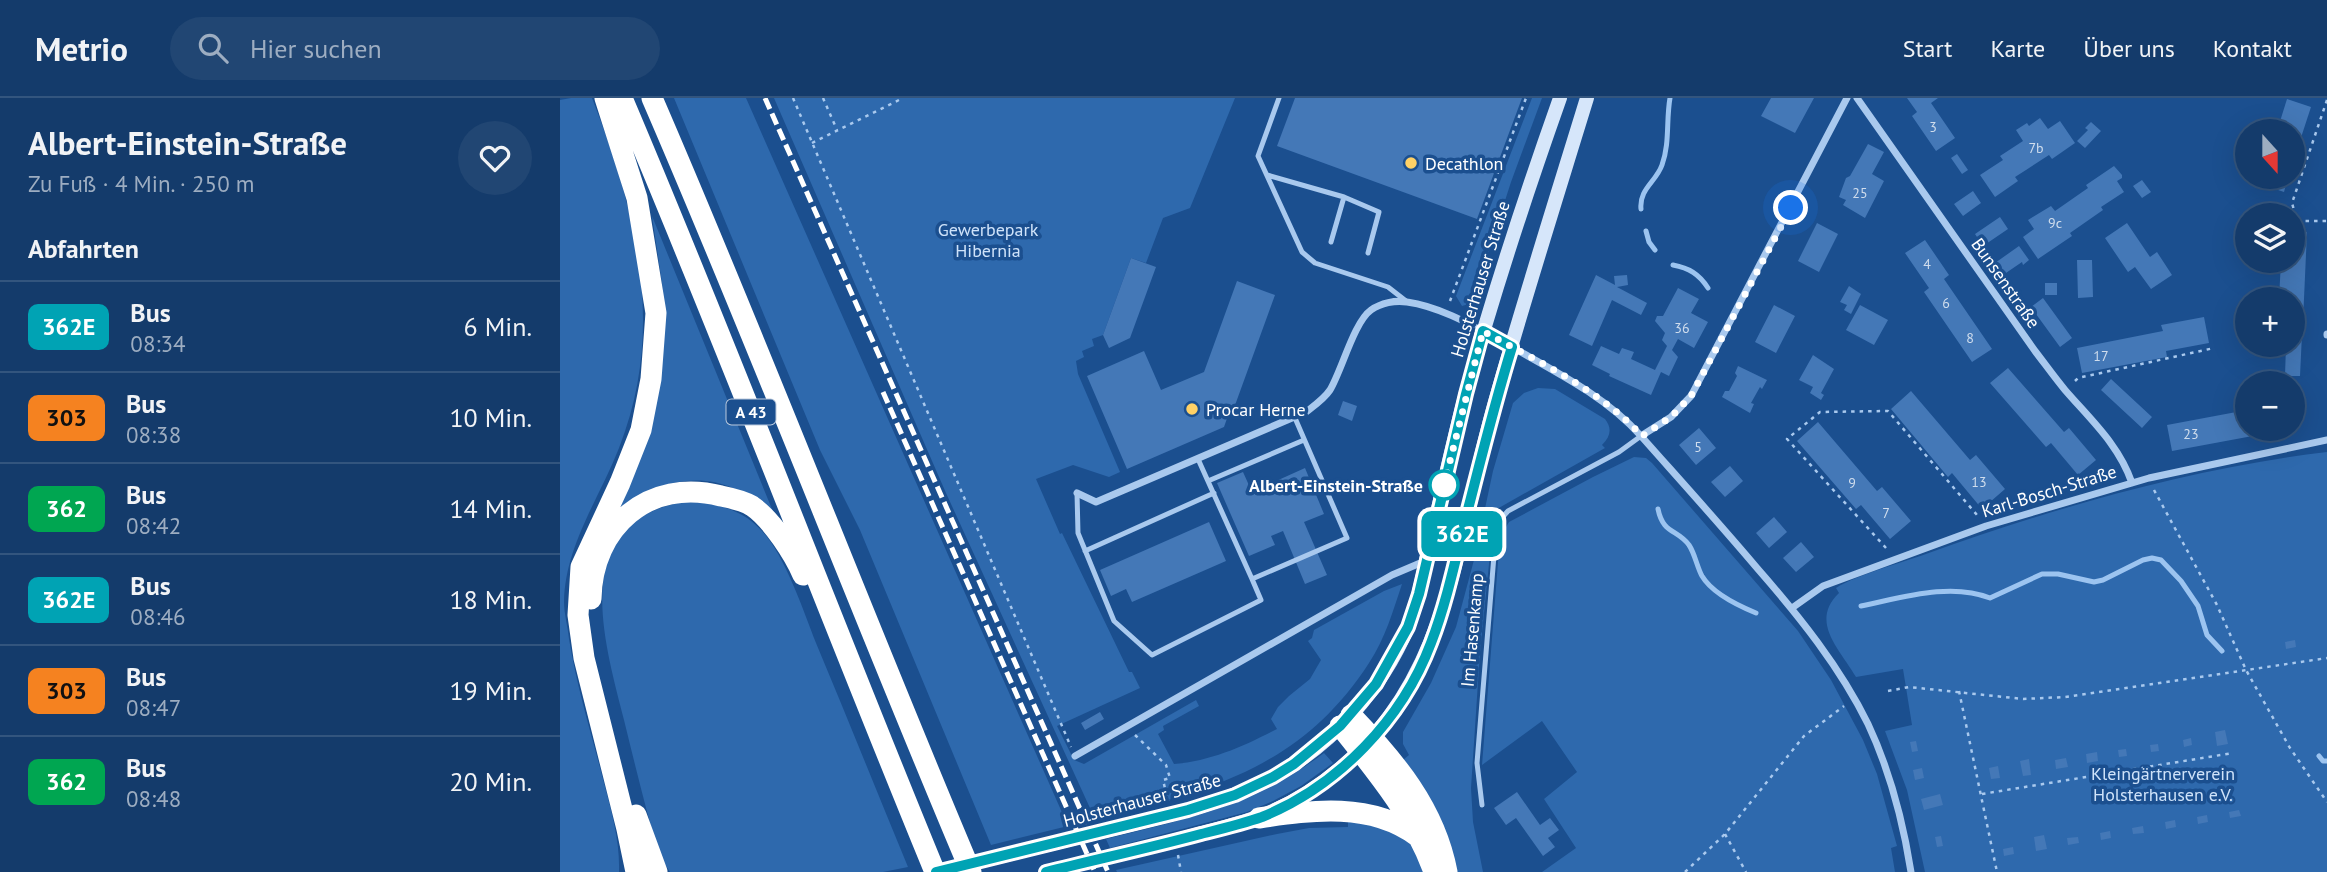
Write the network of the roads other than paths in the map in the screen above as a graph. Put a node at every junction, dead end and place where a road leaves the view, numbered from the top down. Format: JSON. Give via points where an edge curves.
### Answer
{"nodes":[{"id":1,"x":605,"y":98,"type":"edge"},
{"id":2,"x":622,"y":98,"type":"edge"},
{"id":3,"x":652,"y":98,"type":"edge"},
{"id":4,"x":1279,"y":98,"type":"edge"},
{"id":5,"x":1560,"y":98,"type":"edge"},
{"id":6,"x":1587,"y":98,"type":"edge"},
{"id":7,"x":1847,"y":98,"type":"edge"},
{"id":8,"x":1857,"y":98,"type":"edge"},
{"id":9,"x":1266,"y":175,"type":"junction"},
{"id":10,"x":1344,"y":197,"type":"junction"},
{"id":11,"x":1331,"y":242,"type":"dead end"},
{"id":12,"x":1368,"y":253,"type":"dead end"},
{"id":13,"x":1407,"y":302,"type":"junction"},
{"id":14,"x":1483,"y":331,"type":"junction"},
{"id":15,"x":1512,"y":347,"type":"junction"},
{"id":16,"x":1295,"y":418,"type":"junction"},
{"id":17,"x":1642,"y":436,"type":"junction"},
{"id":18,"x":1304,"y":440,"type":"junction"},
{"id":19,"x":2327,"y":440,"type":"edge"},
{"id":20,"x":1198,"y":459,"type":"junction"},
{"id":21,"x":1208,"y":481,"type":"junction"},
{"id":22,"x":2132,"y":483,"type":"junction"},
{"id":23,"x":1077,"y":493,"type":"joint"},
{"id":24,"x":1214,"y":493,"type":"junction"},
{"id":25,"x":1085,"y":551,"type":"junction"},
{"id":26,"x":1426,"y":561,"type":"junction"},
{"id":27,"x":1252,"y":579,"type":"junction"},
{"id":28,"x":1792,"y":608,"type":"junction"},
{"id":29,"x":1346,"y":721,"type":"junction"},
{"id":30,"x":875,"y":728,"type":"junction"},
{"id":31,"x":1366,"y":744,"type":"junction"},
{"id":32,"x":1075,"y":756,"type":"road end"},
{"id":33,"x":1482,"y":805,"type":"dead end"},
{"id":34,"x":1259,"y":818,"type":"junction"},
{"id":35,"x":1421,"y":840,"type":"junction"},
{"id":36,"x":633,"y":868,"type":"edge"},
{"id":37,"x":657,"y":872,"type":"edge"},
{"id":38,"x":936,"y":872,"type":"edge"},
{"id":39,"x":971,"y":872,"type":"edge"},
{"id":40,"x":1046,"y":872,"type":"edge"},
{"id":41,"x":1434,"y":872,"type":"edge"},
{"id":42,"x":1447,"y":872,"type":"edge"},
{"id":43,"x":1911,"y":872,"type":"edge"}],
"edges":[{"from":1,"to":36,"type":"highway","via":[[637,198],[656,313],[641,430],[581,567],[578,615]]},
{"from":2,"to":30,"type":"highway","number":"A 43"},
{"from":3,"to":39,"type":"highway","number":"A 43"},
{"from":4,"to":9,"type":"lane","via":[[1258,156]]},
{"from":5,"to":14,"type":"main road","name":"Holsterhauser Straße"},
{"from":6,"to":15,"type":"main road"},
{"from":7,"to":17,"type":"street","name":"Im Hasenkamp","via":[[1691,396],[1671,417]]},
{"from":8,"to":22,"type":"street","name":"Bunsenstraße","via":[[2035,351],[2116,447]]},
{"from":9,"to":10,"type":"lane"},
{"from":9,"to":13,"type":"lane","via":[[1307,258],[1388,287]]},
{"from":10,"to":11,"type":"lane"},
{"from":10,"to":12,"type":"lane","via":[[1379,212]]},
{"from":13,"to":14,"type":"street"},
{"from":13,"to":16,"type":"street","via":[[1384,304],[1367,313],[1329,391]]},
{"from":14,"to":15,"type":"street"},
{"from":14,"to":26,"type":"main road","name":"Holsterhauser Straße"},
{"from":15,"to":17,"type":"street","via":[[1598,398]]},
{"from":15,"to":31,"type":"main road","via":[[1430,646],[1406,693]]},
{"from":16,"to":18,"type":"lane"},
{"from":16,"to":20,"type":"street"},
{"from":17,"to":28,"type":"street"},
{"from":17,"to":33,"type":"lane","name":"Im Hasenkamp","via":[[1508,511],[1499,521],[1477,763]]},
{"from":18,"to":21,"type":"lane"},
{"from":18,"to":27,"type":"lane","via":[[1347,538]]},
{"from":19,"to":22,"type":"street","name":"Karl-Bosch-Straße"},
{"from":20,"to":21,"type":"lane"},
{"from":20,"to":23,"type":"street","via":[[1096,502]]},
{"from":21,"to":24,"type":"lane"},
{"from":22,"to":28,"type":"street","name":"Karl-Bosch-Straße","via":[[1895,558],[1823,586]]},
{"from":23,"to":25,"type":"lane","via":[[1078,534]]},
{"from":24,"to":25,"type":"lane"},
{"from":24,"to":27,"type":"lane"},
{"from":25,"to":27,"type":"lane","via":[[1114,621],[1152,655],[1261,600]]},
{"from":26,"to":29,"type":"main road","name":"Holsterhauser Straße","via":[[1408,627],[1385,671]]},
{"from":26,"to":32,"type":"street","via":[[1392,575]]},
{"from":28,"to":43,"type":"street","via":[[1854,699],[1883,760],[1898,804]]},
{"from":29,"to":31,"type":"highway"},
{"from":29,"to":38,"type":"main road","name":"Holsterhauser Straße","via":[[1294,764],[1248,789],[1188,810]]},
{"from":30,"to":37,"type":"highway","via":[[853,697],[795,557],[752,506],[687,491],[659,495],[633,509],[599,556],[591,586],[591,630],[639,826]]},
{"from":30,"to":38,"type":"highway","number":"A 43"},
{"from":31,"to":34,"type":"main road","via":[[1317,786]]},
{"from":31,"to":35,"type":"highway"},
{"from":31,"to":42,"type":"highway","via":[[1396,764],[1428,813]]},
{"from":34,"to":35,"type":"highway","via":[[1363,812],[1392,821]]},
{"from":34,"to":40,"type":"main road"},
{"from":35,"to":41,"type":"highway"}]}
